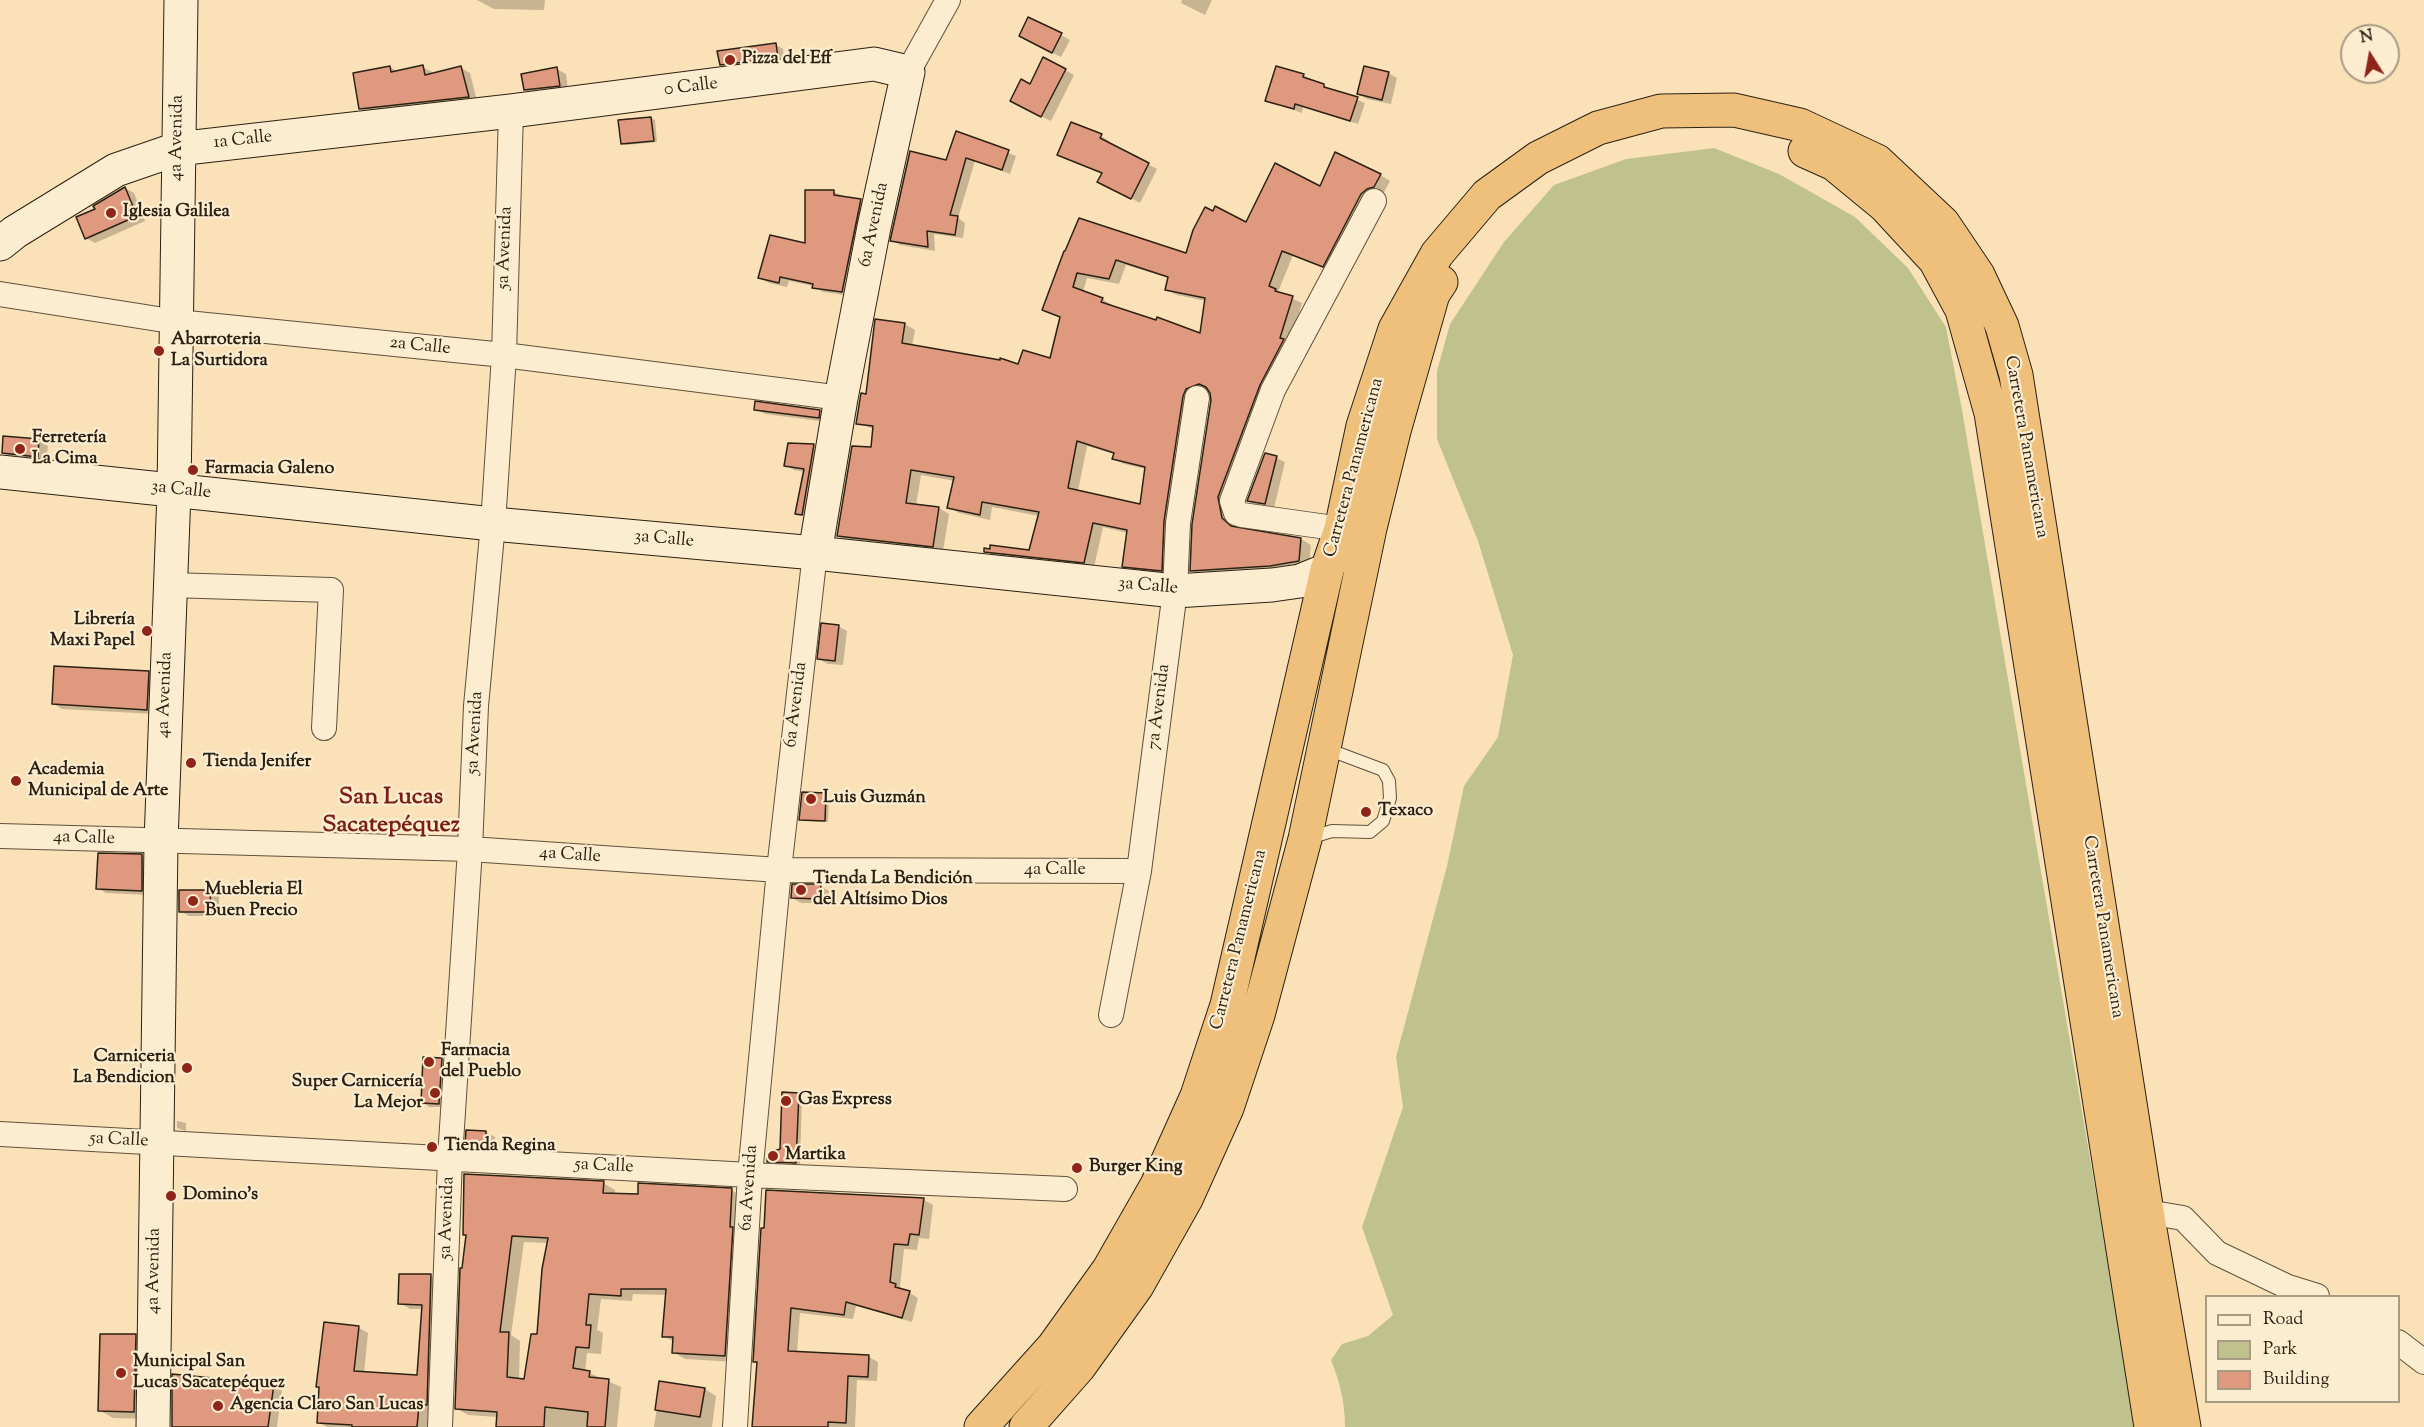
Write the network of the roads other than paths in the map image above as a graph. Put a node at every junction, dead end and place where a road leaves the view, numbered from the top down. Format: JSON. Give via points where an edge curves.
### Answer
{"nodes":[{"id":1,"x":181,"y":0,"type":"edge"},
{"id":2,"x":948,"y":0,"type":"edge"},
{"id":3,"x":908,"y":72,"type":"junction"},
{"id":4,"x":510,"y":111,"type":"junction"},
{"id":5,"x":177,"y":149,"type":"junction"},
{"id":6,"x":1374,"y":201,"type":"dead end"},
{"id":7,"x":0,"y":244,"type":"edge"},
{"id":8,"x":0,"y":294,"type":"edge"},
{"id":9,"x":177,"y":322,"type":"junction"},
{"id":10,"x":504,"y":355,"type":"junction"},
{"id":11,"x":841,"y":398,"type":"junction"},
{"id":12,"x":1197,"y":398,"type":"dead end"},
{"id":13,"x":0,"y":471,"type":"edge"},
{"id":14,"x":174,"y":491,"type":"junction"},
{"id":15,"x":493,"y":524,"type":"junction"},
{"id":16,"x":1341,"y":529,"type":"junction"},
{"id":17,"x":815,"y":553,"type":"junction"},
{"id":18,"x":1327,"y":570,"type":"junction"},
{"id":19,"x":170,"y":585,"type":"junction"},
{"id":20,"x":1175,"y":591,"type":"junction"},
{"id":21,"x":324,"y":728,"type":"dead end"},
{"id":22,"x":1323,"y":747,"type":"junction"},
{"id":23,"x":0,"y":836,"type":"edge"},
{"id":24,"x":1305,"y":839,"type":"junction"},
{"id":25,"x":161,"y":842,"type":"junction"},
{"id":26,"x":470,"y":849,"type":"junction"},
{"id":27,"x":778,"y":870,"type":"junction"},
{"id":28,"x":1139,"y":871,"type":"junction"},
{"id":29,"x":1111,"y":1015,"type":"dead end"},
{"id":30,"x":0,"y":1134,"type":"edge"},
{"id":31,"x":157,"y":1143,"type":"junction"},
{"id":32,"x":450,"y":1158,"type":"junction"},
{"id":33,"x":750,"y":1175,"type":"junction"},
{"id":34,"x":1065,"y":1189,"type":"dead end"},
{"id":35,"x":2147,"y":1212,"type":"junction"},
{"id":36,"x":2314,"y":1295,"type":"edge"},
{"id":37,"x":2400,"y":1344,"type":"edge"},
{"id":38,"x":2424,"y":1362,"type":"edge"},
{"id":39,"x":153,"y":1427,"type":"edge"},
{"id":40,"x":440,"y":1427,"type":"edge"},
{"id":41,"x":735,"y":1427,"type":"edge"},
{"id":42,"x":981,"y":1427,"type":"edge"},
{"id":43,"x":1026,"y":1427,"type":"edge"},
{"id":44,"x":2151,"y":1427,"type":"edge"},
{"id":45,"x":2184,"y":1427,"type":"edge"}],
"edges":[{"from":1,"to":5,"type":"street","name":"4a Avenida"},
{"from":2,"to":3,"type":"street","name":"6a Avenida"},
{"from":3,"to":4,"type":"street","name":"0 Calle","via":[[874,64]]},
{"from":3,"to":11,"type":"street","name":"6a Avenida"},
{"from":4,"to":5,"type":"street","name":"1a Calle"},
{"from":4,"to":10,"type":"street","name":"5a Avenida"},
{"from":5,"to":7,"type":"street","name":"1a Calle","via":[[116,170]]},
{"from":5,"to":9,"type":"street","name":"4a Avenida"},
{"from":6,"to":16,"type":"street","via":[[1273,390],[1232,501],[1236,513]]},
{"from":8,"to":9,"type":"street","name":"2a Calle"},
{"from":9,"to":10,"type":"street","name":"2a Calle"},
{"from":9,"to":14,"type":"street","name":"4a Avenida"},
{"from":10,"to":11,"type":"street","name":"2a Calle"},
{"from":10,"to":15,"type":"street","name":"5a Avenida"},
{"from":11,"to":17,"type":"street","name":"6a Avenida"},
{"from":12,"to":20,"type":"street","name":"7a Avenida","via":[[1178,523]]},
{"from":13,"to":14,"type":"street","name":"3a Calle"},
{"from":14,"to":15,"type":"street","name":"3a Calle"},
{"from":14,"to":19,"type":"street","name":"4a Avenida"},
{"from":15,"to":17,"type":"street","name":"3a Calle"},
{"from":15,"to":26,"type":"street","name":"5a Avenida","via":[[476,706]]},
{"from":16,"to":18,"type":"highway","name":"Carretera Panamericana"},
{"from":16,"to":35,"type":"highway","name":"Carretera Panamericana","via":[[1363,426],[1395,329],[1437,254],[1487,195],[1538,158],[1598,128],[1661,111],[1734,110],[1800,125],[1877,162],[1943,223],[1978,274],[2002,326],[2016,375]]},
{"from":17,"to":20,"type":"street","name":"3a Calle"},
{"from":17,"to":27,"type":"street","name":"6a Avenida"},
{"from":18,"to":20,"type":"street","name":"3a Calle","via":[[1300,581],[1272,585]]},
{"from":18,"to":42,"type":"highway","name":"Carretera Panamericana","via":[[1227,1005],[1197,1096],[1157,1185],[1109,1269],[1053,1347]]},
{"from":19,"to":21,"type":"street","via":[[331,590]]},
{"from":19,"to":25,"type":"street","name":"4a Avenida"},
{"from":20,"to":28,"type":"street","name":"7a Avenida"},
{"from":22,"to":24,"type":"highway","name":"Carretera Panamericana"},
{"from":22,"to":24,"type":"lane","via":[[1383,770],[1389,781],[1390,798],[1383,822],[1370,832],[1332,831]]},
{"from":22,"to":44,"type":"highway","name":"Carretera Panamericana","via":[[1394,431],[1433,294],[1468,237],[1516,189],[1573,153],[1638,132],[1705,127],[1772,138],[1834,164],[1885,207],[1935,260],[1962,310],[1991,413]]},
{"from":23,"to":25,"type":"street","name":"4a Calle"},
{"from":24,"to":43,"type":"highway","name":"Carretera Panamericana","via":[[1258,1015],[1227,1108],[1186,1199],[1137,1286],[1079,1367]]},
{"from":25,"to":26,"type":"street","name":"4a Calle"},
{"from":25,"to":31,"type":"street","name":"4a Avenida"},
{"from":26,"to":27,"type":"street","name":"4a Calle"},
{"from":26,"to":32,"type":"street","name":"5a Avenida"},
{"from":27,"to":28,"type":"street","name":"4a Calle"},
{"from":27,"to":33,"type":"street","name":"6a Avenida"},
{"from":28,"to":29,"type":"street","name":"7a Avenida"},
{"from":30,"to":31,"type":"street","name":"5a Calle"},
{"from":31,"to":32,"type":"street","name":"5a Calle"},
{"from":31,"to":39,"type":"street","name":"4a Avenida"},
{"from":32,"to":33,"type":"street","name":"5a Calle"},
{"from":32,"to":40,"type":"street","name":"5a Avenida"},
{"from":33,"to":34,"type":"street","name":"5a Calle"},
{"from":33,"to":41,"type":"street","name":"6a Avenida"},
{"from":35,"to":36,"type":"street","via":[[2183,1218],[2217,1253]]},
{"from":35,"to":45,"type":"highway","name":"Carretera Panamericana"},
{"from":37,"to":38,"type":"street"}]}
